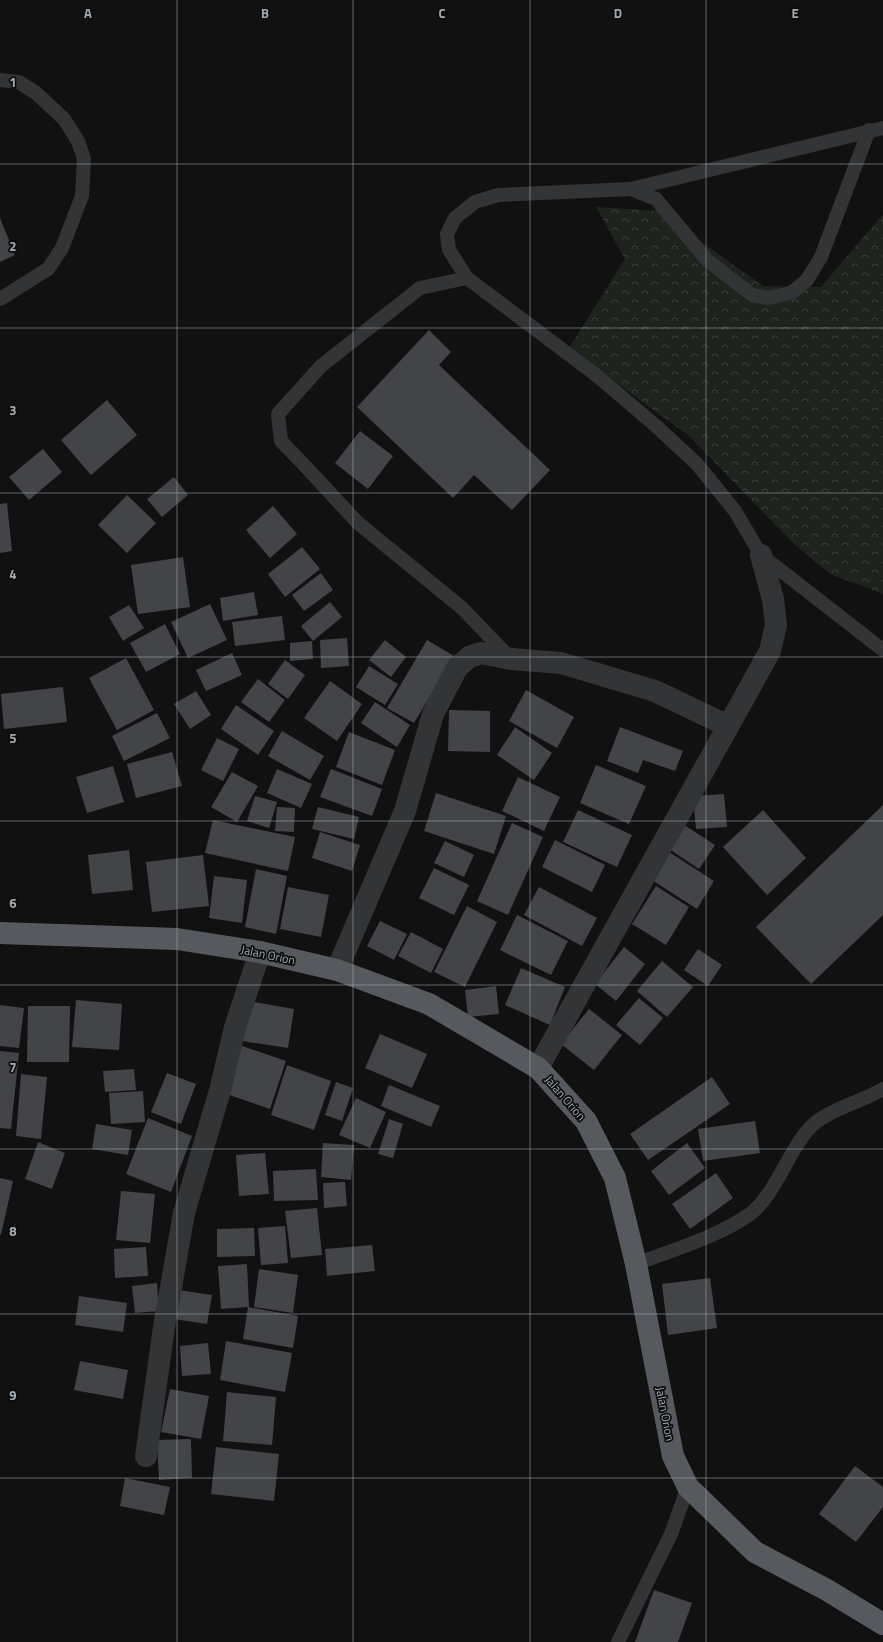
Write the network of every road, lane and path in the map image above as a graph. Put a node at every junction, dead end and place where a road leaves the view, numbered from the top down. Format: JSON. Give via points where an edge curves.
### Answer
{"nodes":[{"id":1,"x":0,"y":80,"type":"edge"},
{"id":2,"x":883,"y":128,"type":"edge"},
{"id":3,"x":869,"y":130,"type":"junction"},
{"id":4,"x":631,"y":189,"type":"junction"},
{"id":5,"x":467,"y":278,"type":"junction"},
{"id":6,"x":0,"y":299,"type":"edge"},
{"id":7,"x":761,"y":555,"type":"junction"},
{"id":8,"x":883,"y":650,"type":"edge"},
{"id":9,"x":511,"y":659,"type":"junction"},
{"id":10,"x":728,"y":726,"type":"junction"},
{"id":11,"x":0,"y":933,"type":"edge"},
{"id":12,"x":260,"y":952,"type":"junction"},
{"id":13,"x":337,"y":970,"type":"junction"},
{"id":14,"x":538,"y":1068,"type":"junction"},
{"id":15,"x":883,"y":1089,"type":"edge"},
{"id":16,"x":636,"y":1264,"type":"junction"},
{"id":17,"x":146,"y":1456,"type":"dead end"},
{"id":18,"x":688,"y":1487,"type":"junction"},
{"id":19,"x":883,"y":1624,"type":"edge"},
{"id":20,"x":618,"y":1642,"type":"edge"}],
"edges":[{"from":1,"to":6,"type":"lane","via":[[19,82],[36,93],[64,120],[78,141],[84,159],[82,196],[62,248],[48,269]]},
{"from":2,"to":3,"type":"lane"},
{"from":3,"to":4,"type":"lane"},
{"from":3,"to":4,"type":"lane","via":[[821,257],[807,280],[791,293],[768,298],[752,295],[707,260],[656,199]]},
{"from":4,"to":5,"type":"lane","via":[[498,195],[475,202],[455,218],[447,234],[449,250]]},
{"from":5,"to":7,"type":"lane","via":[[596,375],[697,464],[735,511]]},
{"from":5,"to":9,"type":"lane","via":[[420,288],[321,366],[278,414],[281,441],[358,523],[462,608]]},
{"from":7,"to":8,"type":"lane"},
{"from":7,"to":10,"type":"street","via":[[773,599],[776,625],[770,651]]},
{"from":9,"to":10,"type":"street","via":[[561,663],[655,691]]},
{"from":9,"to":13,"type":"street","via":[[481,653],[469,657],[457,668],[433,714],[405,811]]},
{"from":10,"to":14,"type":"street"},
{"from":11,"to":12,"type":"highway","name":"Jalan Orion","via":[[177,939]]},
{"from":12,"to":13,"type":"highway","name":"Jalan Orion"},
{"from":12,"to":17,"type":"street","via":[[235,1027],[221,1086],[184,1213],[164,1327]]},
{"from":13,"to":14,"type":"highway","name":"Jalan Orion","via":[[430,1004]]},
{"from":14,"to":16,"type":"highway","name":"Jalan Orion","via":[[586,1121],[615,1178]]},
{"from":15,"to":16,"type":"lane","via":[[815,1123],[751,1213],[726,1228]]},
{"from":16,"to":18,"type":"highway","name":"Jalan Orion","via":[[673,1456]]},
{"from":18,"to":19,"type":"highway","name":"Jalan Orion","via":[[755,1552],[828,1590]]},
{"from":18,"to":20,"type":"lane","via":[[671,1534]]}]}
